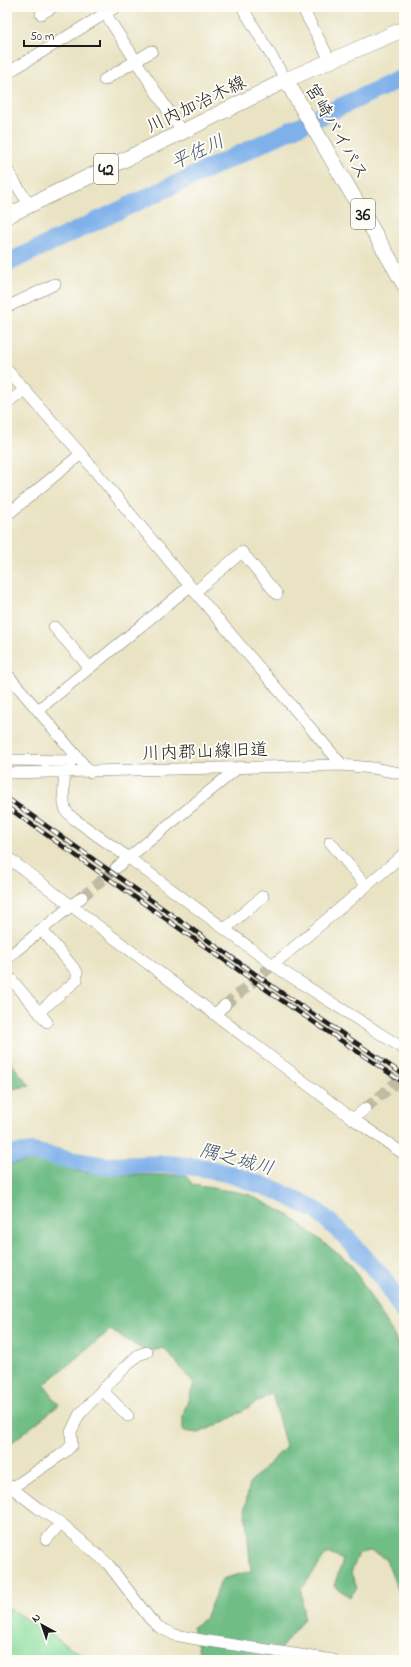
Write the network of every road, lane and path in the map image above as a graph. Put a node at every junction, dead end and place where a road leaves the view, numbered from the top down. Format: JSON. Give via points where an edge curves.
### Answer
{"nodes":[{"id":1,"x":53,"y":7,"type":"edge"},
{"id":2,"x":116,"y":7,"type":"edge"},
{"id":3,"x":242,"y":7,"type":"edge"},
{"id":4,"x":302,"y":7,"type":"edge"},
{"id":5,"x":103,"y":10,"type":"edge"},
{"id":6,"x":41,"y":14,"type":"dead end"},
{"id":7,"x":404,"y":29,"type":"edge"},
{"id":8,"x":152,"y":51,"type":"dead end"},
{"id":9,"x":137,"y":60,"type":"junction"},
{"id":10,"x":330,"y":60,"type":"junction"},
{"id":11,"x":7,"y":73,"type":"edge"},
{"id":12,"x":104,"y":80,"type":"dead end"},
{"id":13,"x":286,"y":80,"type":"junction"},
{"id":14,"x":182,"y":132,"type":"junction"},
{"id":15,"x":7,"y":170,"type":"edge"},
{"id":16,"x":30,"y":206,"type":"junction"},
{"id":17,"x":7,"y":216,"type":"edge"},
{"id":18,"x":55,"y":284,"type":"dead end"},
{"id":19,"x":404,"y":284,"type":"edge"},
{"id":20,"x":7,"y":308,"type":"edge"},
{"id":21,"x":7,"y":370,"type":"edge"},
{"id":22,"x":25,"y":389,"type":"junction"},
{"id":23,"x":7,"y":404,"type":"edge"},
{"id":24,"x":81,"y":454,"type":"junction"},
{"id":25,"x":7,"y":515,"type":"edge"},
{"id":26,"x":192,"y":589,"type":"junction"},
{"id":27,"x":277,"y":594,"type":"dead end"},
{"id":28,"x":54,"y":627,"type":"dead end"},
{"id":29,"x":90,"y":668,"type":"junction"},
{"id":30,"x":7,"y":674,"type":"edge"},
{"id":31,"x":38,"y":710,"type":"junction"},
{"id":32,"x":7,"y":760,"type":"edge"},
{"id":33,"x":81,"y":761,"type":"junction"},
{"id":34,"x":342,"y":765,"type":"junction"},
{"id":35,"x":65,"y":766,"type":"junction"},
{"id":36,"x":239,"y":767,"type":"junction"},
{"id":37,"x":90,"y":772,"type":"junction"},
{"id":38,"x":7,"y":773,"type":"edge"},
{"id":39,"x":404,"y":774,"type":"edge"},
{"id":40,"x":330,"y":842,"type":"dead end"},
{"id":41,"x":404,"y":854,"type":"edge"},
{"id":42,"x":7,"y":857,"type":"edge"},
{"id":43,"x":129,"y":858,"type":"junction"},
{"id":44,"x":116,"y":868,"type":"tunnel mouth"},
{"id":45,"x":366,"y":886,"type":"junction"},
{"id":46,"x":262,"y":896,"type":"dead end"},
{"id":47,"x":82,"y":897,"type":"tunnel mouth"},
{"id":48,"x":71,"y":905,"type":"junction"},
{"id":49,"x":225,"y":929,"type":"junction"},
{"id":50,"x":42,"y":930,"type":"junction"},
{"id":51,"x":7,"y":958,"type":"edge"},
{"id":52,"x":273,"y":965,"type":"junction"},
{"id":53,"x":7,"y":974,"type":"edge"},
{"id":54,"x":225,"y":1006,"type":"tunnel mouth"},
{"id":55,"x":39,"y":1012,"type":"junction"},
{"id":56,"x":215,"y":1014,"type":"junction"},
{"id":57,"x":47,"y":1022,"type":"dead end"},
{"id":58,"x":404,"y":1049,"type":"edge"},
{"id":59,"x":366,"y":1108,"type":"tunnel mouth"},
{"id":60,"x":353,"y":1119,"type":"junction"},
{"id":61,"x":404,"y":1154,"type":"edge"},
{"id":62,"x":147,"y":1352,"type":"dead end"},
{"id":63,"x":102,"y":1390,"type":"junction"},
{"id":64,"x":128,"y":1416,"type":"dead end"},
{"id":65,"x":10,"y":1486,"type":"edge"},
{"id":66,"x":61,"y":1523,"type":"junction"},
{"id":67,"x":46,"y":1540,"type":"dead end"},
{"id":68,"x":333,"y":1660,"type":"edge"}],
"edges":[{"from":1,"to":6,"type":"street"},
{"from":2,"to":5,"type":"street"},
{"from":3,"to":13,"type":"street"},
{"from":4,"to":10,"type":"street"},
{"from":5,"to":9,"type":"street"},
{"from":5,"to":11,"type":"street"},
{"from":7,"to":10,"type":"main road","name":"川内加治木線","number":"42"},
{"from":8,"to":9,"type":"street"},
{"from":9,"to":12,"type":"street"},
{"from":9,"to":14,"type":"street"},
{"from":10,"to":13,"type":"main road","name":"川内加治木線","number":"42"},
{"from":13,"to":14,"type":"main road","name":"川内加治木線","number":"42"},
{"from":13,"to":19,"type":"main road","name":"宮崎バイパス","number":"36"},
{"from":14,"to":16,"type":"main road","name":"川内加治木線","number":"42"},
{"from":15,"to":16,"type":"street"},
{"from":16,"to":17,"type":"main road","name":"川内加治木線","number":"42"},
{"from":18,"to":20,"type":"street"},
{"from":21,"to":22,"type":"street"},
{"from":22,"to":23,"type":"street"},
{"from":22,"to":24,"type":"street"},
{"from":24,"to":25,"type":"street"},
{"from":24,"to":26,"type":"street"},
{"from":26,"to":27,"type":"street","via":[[242,552]]},
{"from":26,"to":29,"type":"street"},
{"from":26,"to":34,"type":"street"},
{"from":28,"to":29,"type":"street"},
{"from":29,"to":31,"type":"street"},
{"from":30,"to":31,"type":"street"},
{"from":31,"to":33,"type":"street"},
{"from":32,"to":35,"type":"street"},
{"from":33,"to":35,"type":"street"},
{"from":33,"to":37,"type":"street"},
{"from":34,"to":36,"type":"street","name":"川内郡山線旧道"},
{"from":34,"to":39,"type":"street","name":"川内郡山線旧道"},
{"from":35,"to":37,"type":"street","name":"川内郡山線旧道"},
{"from":35,"to":38,"type":"street","name":"川内郡山線旧道"},
{"from":35,"to":43,"type":"street","via":[[66,811]]},
{"from":36,"to":37,"type":"street","name":"川内郡山線旧道"},
{"from":36,"to":43,"type":"street"},
{"from":40,"to":45,"type":"street"},
{"from":41,"to":45,"type":"street"},
{"from":42,"to":48,"type":"street"},
{"from":43,"to":44,"type":"street"},
{"from":43,"to":49,"type":"street"},
{"from":45,"to":52,"type":"street"},
{"from":46,"to":49,"type":"street"},
{"from":47,"to":48,"type":"street"},
{"from":48,"to":50,"type":"street"},
{"from":48,"to":56,"type":"street"},
{"from":49,"to":52,"type":"street"},
{"from":50,"to":51,"type":"street"},
{"from":50,"to":55,"type":"street","via":[[77,972],[77,980]]},
{"from":52,"to":58,"type":"street"},
{"from":53,"to":55,"type":"street"},
{"from":54,"to":56,"type":"street"},
{"from":55,"to":57,"type":"street"},
{"from":56,"to":60,"type":"street"},
{"from":59,"to":60,"type":"street"},
{"from":60,"to":61,"type":"street"},
{"from":62,"to":63,"type":"street","via":[[138,1355]]},
{"from":63,"to":64,"type":"street"},
{"from":63,"to":65,"type":"street","via":[[79,1414],[71,1432],[72,1445]]},
{"from":65,"to":66,"type":"street"},
{"from":66,"to":67,"type":"street"},
{"from":66,"to":68,"type":"street","via":[[108,1564],[159,1627],[175,1635]]}]}
